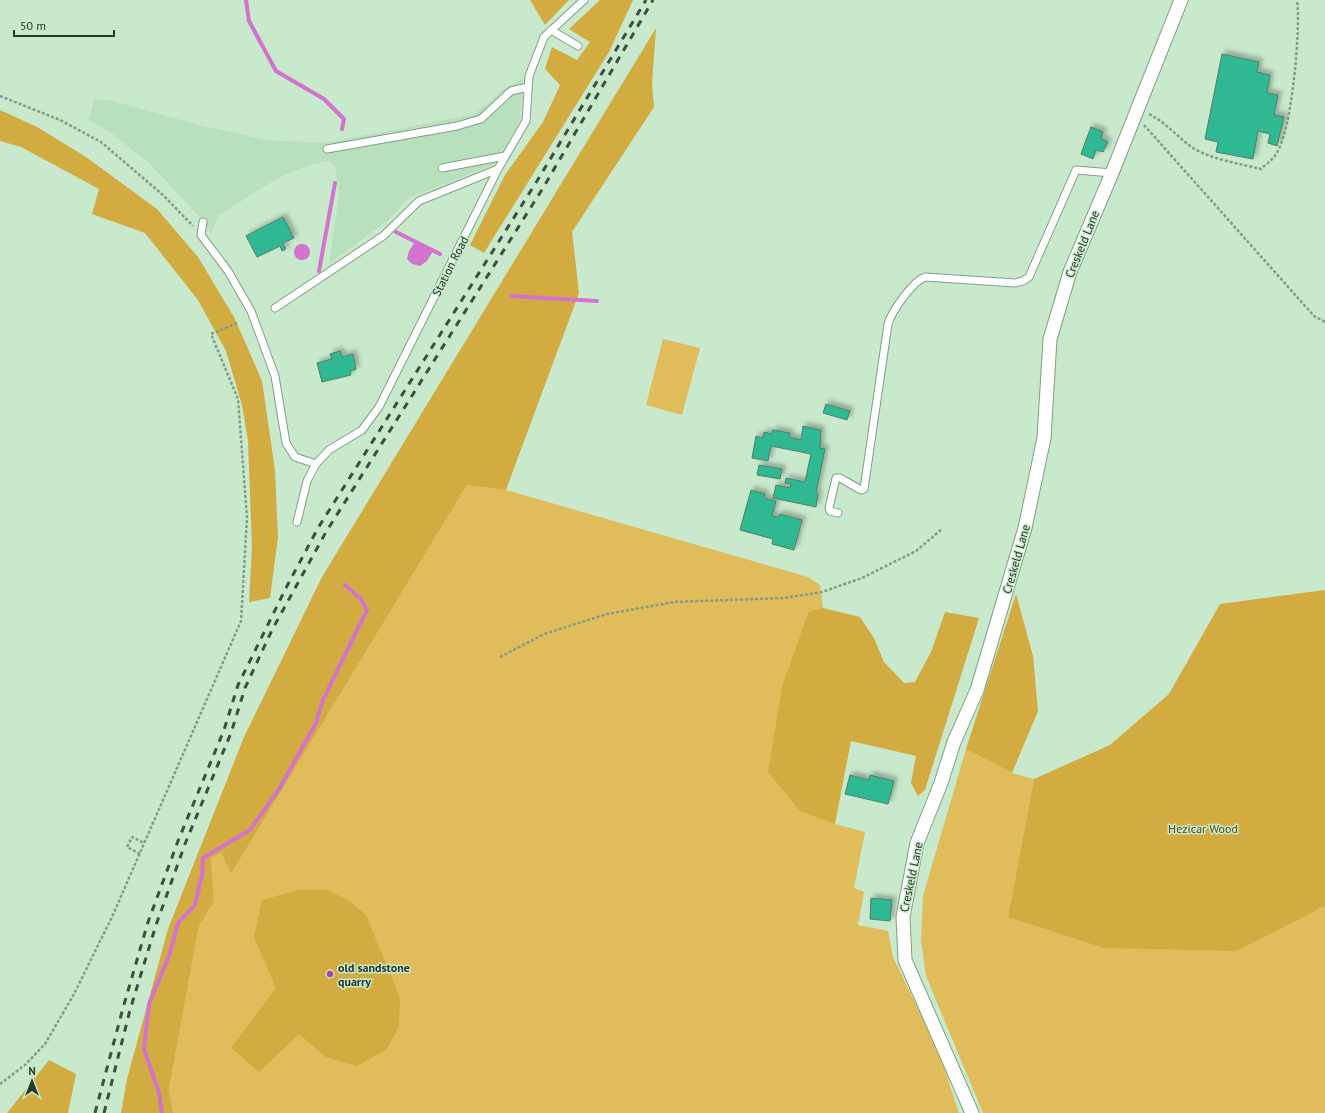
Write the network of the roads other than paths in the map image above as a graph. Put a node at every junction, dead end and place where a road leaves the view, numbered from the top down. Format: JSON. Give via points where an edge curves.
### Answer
{"nodes":[{"id":1,"x":584,"y":0,"type":"edge"},
{"id":2,"x":1181,"y":0,"type":"edge"},
{"id":3,"x":551,"y":30,"type":"junction"},
{"id":4,"x":578,"y":46,"type":"dead end"},
{"id":5,"x":528,"y":87,"type":"junction"},
{"id":6,"x":327,"y":149,"type":"dead end"},
{"id":7,"x":505,"y":156,"type":"junction"},
{"id":8,"x":442,"y":168,"type":"dead end"},
{"id":9,"x":498,"y":169,"type":"junction"},
{"id":10,"x":1112,"y":174,"type":"junction"},
{"id":11,"x":203,"y":222,"type":"dead end"},
{"id":12,"x":275,"y":308,"type":"dead end"},
{"id":13,"x":316,"y":464,"type":"junction"},
{"id":14,"x":838,"y":513,"type":"dead end"},
{"id":15,"x":297,"y":522,"type":"dead end"},
{"id":16,"x":972,"y":1113,"type":"edge"}],
"edges":[{"from":1,"to":3,"type":"lane","name":"Station Road"},
{"from":2,"to":10,"type":"street","name":"Creskeld Lane"},
{"from":3,"to":4,"type":"lane"},
{"from":3,"to":5,"type":"lane","name":"Station Road","via":[[544,37],[529,76]]},
{"from":5,"to":6,"type":"lane","via":[[511,91],[481,119]]},
{"from":5,"to":7,"type":"lane","name":"Station Road","via":[[526,121]]},
{"from":7,"to":8,"type":"lane"},
{"from":7,"to":9,"type":"lane","name":"Station Road"},
{"from":9,"to":12,"type":"lane","via":[[419,201],[383,236]]},
{"from":9,"to":13,"type":"lane","name":"Station Road","via":[[379,407],[362,430],[329,450]]},
{"from":10,"to":14,"type":"lane","via":[[1076,170],[1029,278],[1015,283],[925,277],[914,284],[892,313],[888,324],[864,489],[861,490],[836,478],[829,508],[830,511]]},
{"from":10,"to":16,"type":"street","name":"Creskeld Lane","via":[[1070,272],[1050,339],[1044,438],[1025,528],[977,690],[954,742],[917,843],[903,917],[905,960]]},
{"from":11,"to":13,"type":"lane","via":[[201,235],[228,271],[251,311],[275,376],[286,443],[295,457]]},
{"from":13,"to":15,"type":"lane","name":"Station Road","via":[[307,481]]}]}
